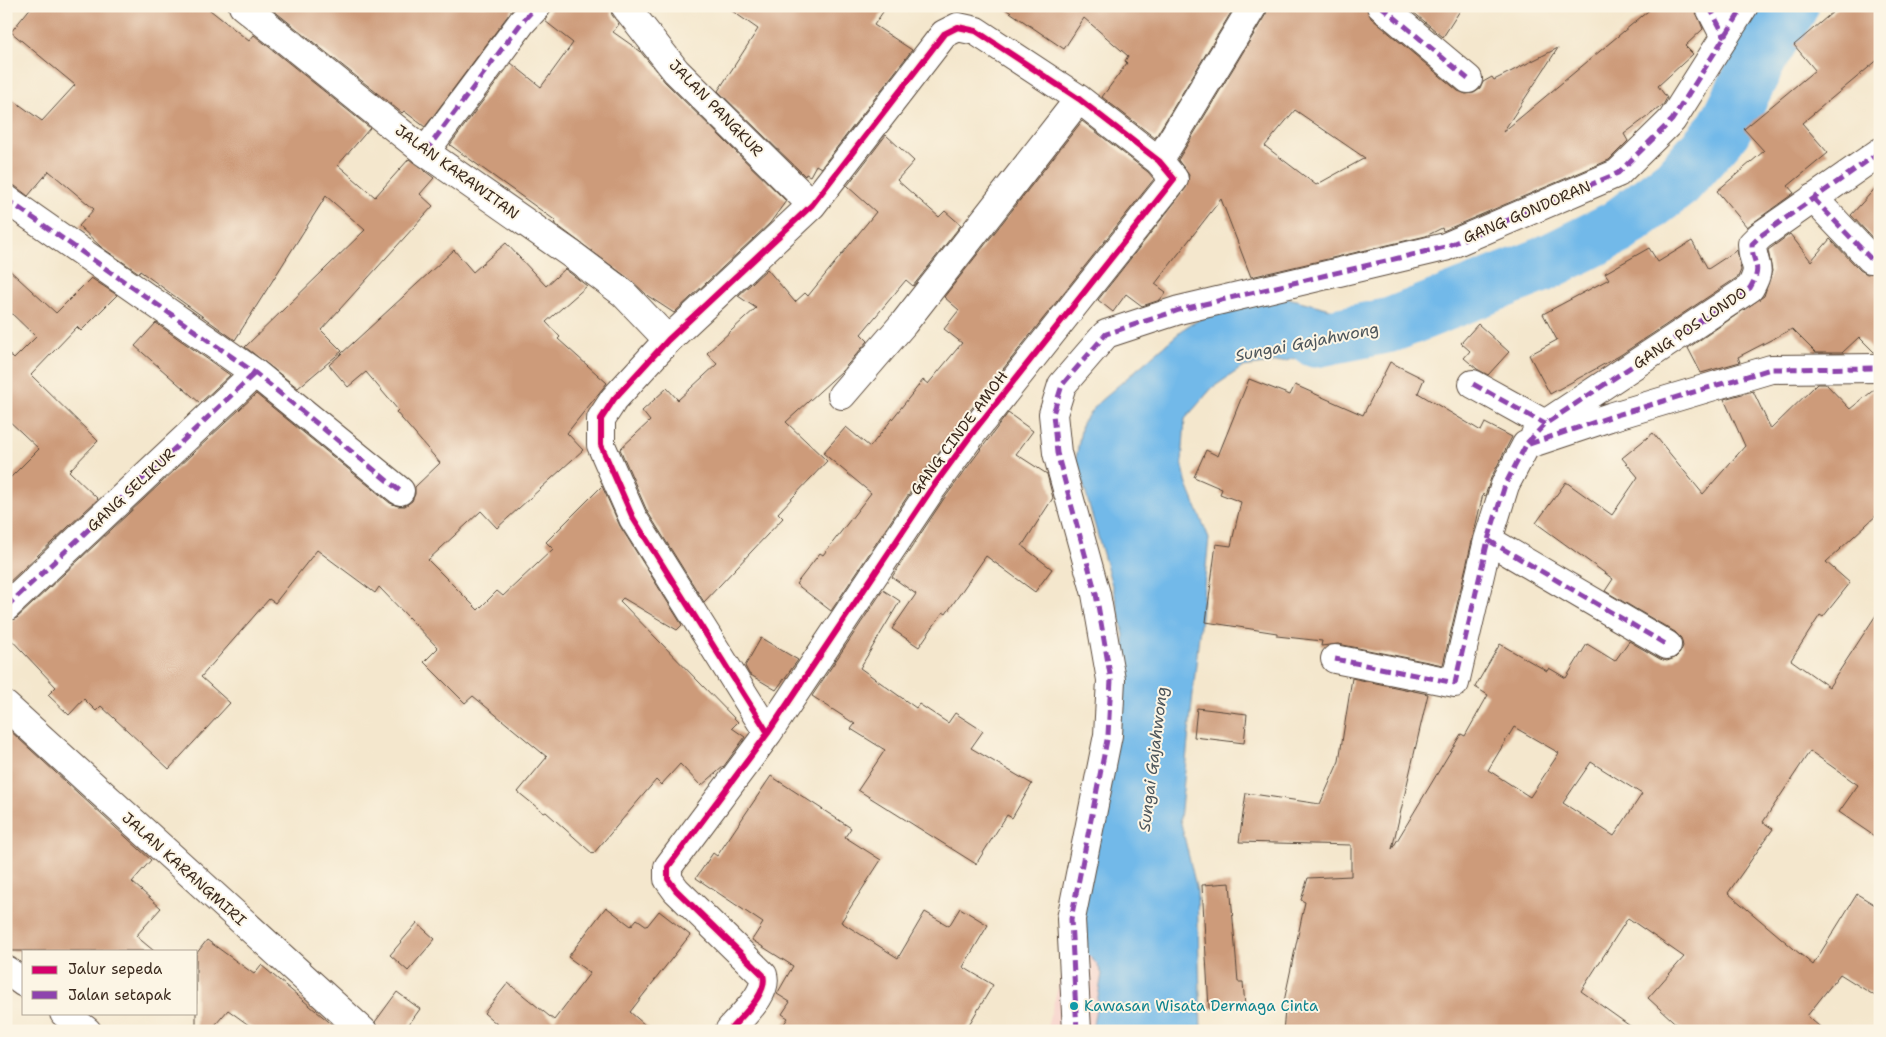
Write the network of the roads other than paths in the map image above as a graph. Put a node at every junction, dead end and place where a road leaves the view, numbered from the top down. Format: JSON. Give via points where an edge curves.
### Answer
{"nodes":[{"id":1,"x":243,"y":6,"type":"edge"},
{"id":2,"x":537,"y":6,"type":"edge"},
{"id":3,"x":625,"y":6,"type":"edge"},
{"id":4,"x":1254,"y":6,"type":"edge"},
{"id":5,"x":1381,"y":6,"type":"edge"},
{"id":6,"x":1709,"y":6,"type":"edge"},
{"id":7,"x":1744,"y":6,"type":"edge"},
{"id":8,"x":1725,"y":37,"type":"junction"},
{"id":9,"x":1468,"y":79,"type":"dead end"},
{"id":10,"x":1079,"y":99,"type":"junction"},
{"id":11,"x":425,"y":152,"type":"junction"},
{"id":12,"x":1880,"y":152,"type":"edge"},
{"id":13,"x":1159,"y":161,"type":"junction"},
{"id":14,"x":6,"y":198,"type":"edge"},
{"id":15,"x":1813,"y":198,"type":"junction"},
{"id":16,"x":812,"y":205,"type":"junction"},
{"id":17,"x":1871,"y":259,"type":"dead end"},
{"id":18,"x":668,"y":340,"type":"junction"},
{"id":19,"x":1880,"y":368,"type":"edge"},
{"id":20,"x":255,"y":373,"type":"junction"},
{"id":21,"x":1473,"y":384,"type":"dead end"},
{"id":22,"x":842,"y":395,"type":"dead end"},
{"id":23,"x":1545,"y":424,"type":"junction"},
{"id":24,"x":1526,"y":445,"type":"junction"},
{"id":25,"x":400,"y":491,"type":"dead end"},
{"id":26,"x":1488,"y":540,"type":"junction"},
{"id":27,"x":6,"y":607,"type":"edge"},
{"id":28,"x":1668,"y":645,"type":"dead end"},
{"id":29,"x":1335,"y":659,"type":"dead end"},
{"id":30,"x":6,"y":706,"type":"edge"},
{"id":31,"x":768,"y":733,"type":"junction"},
{"id":32,"x":6,"y":970,"type":"edge"},
{"id":33,"x":22,"y":982,"type":"edge"},
{"id":34,"x":65,"y":1014,"type":"edge"},
{"id":35,"x":87,"y":1031,"type":"edge"},
{"id":36,"x":363,"y":1031,"type":"edge"},
{"id":37,"x":729,"y":1031,"type":"edge"},
{"id":38,"x":1077,"y":1031,"type":"edge"}],
"edges":[{"from":1,"to":11,"type":"street","name":"JALAN KARAWITAN"},
{"from":2,"to":11,"type":"street"},
{"from":3,"to":16,"type":"street","name":"JALAN PANGKUR","via":[[676,70]]},
{"from":4,"to":13,"type":"street"},
{"from":5,"to":9,"type":"street"},
{"from":6,"to":8,"type":"street"},
{"from":7,"to":8,"type":"street","name":"GANG GONDORAN"},
{"from":8,"to":38,"type":"street","name":"GANG GONDORAN","via":[[1672,120],[1618,173],[1445,247],[1179,310],[1106,334],[1062,385],[1053,414],[1057,453],[1096,594],[1110,680],[1108,735],[1071,919]]},
{"from":10,"to":13,"type":"street"},
{"from":10,"to":16,"type":"street","via":[[976,31],[958,27],[944,34]]},
{"from":10,"to":22,"type":"street","via":[[904,323]]},
{"from":11,"to":18,"type":"street","name":"JALAN KARAWITAN","via":[[623,293]]},
{"from":12,"to":15,"type":"street","name":"GANG POS LONDO"},
{"from":13,"to":31,"type":"street","name":"GANG CINDE AMOH","via":[[1174,179],[930,491]]},
{"from":14,"to":20,"type":"street"},
{"from":15,"to":17,"type":"street"},
{"from":15,"to":23,"type":"street","name":"GANG POS LONDO","via":[[1752,244],[1758,275],[1750,288]]},
{"from":16,"to":18,"type":"street"},
{"from":18,"to":31,"type":"street","via":[[614,399],[602,419],[600,445],[633,518]]},
{"from":19,"to":24,"type":"street","via":[[1771,369]]},
{"from":20,"to":25,"type":"street"},
{"from":20,"to":27,"type":"street","name":"GANG SELIKUR"},
{"from":21,"to":23,"type":"street"},
{"from":23,"to":24,"type":"street"},
{"from":24,"to":26,"type":"street","via":[[1505,485]]},
{"from":26,"to":28,"type":"street"},
{"from":26,"to":29,"type":"street","via":[[1455,683]]},
{"from":30,"to":36,"type":"street","name":"JALAN KARANGMIRI"},
{"from":31,"to":37,"type":"street","via":[[668,867],[668,879],[676,890],[763,975],[759,994]]},
{"from":32,"to":33,"type":"street"},
{"from":34,"to":35,"type":"street"}]}
